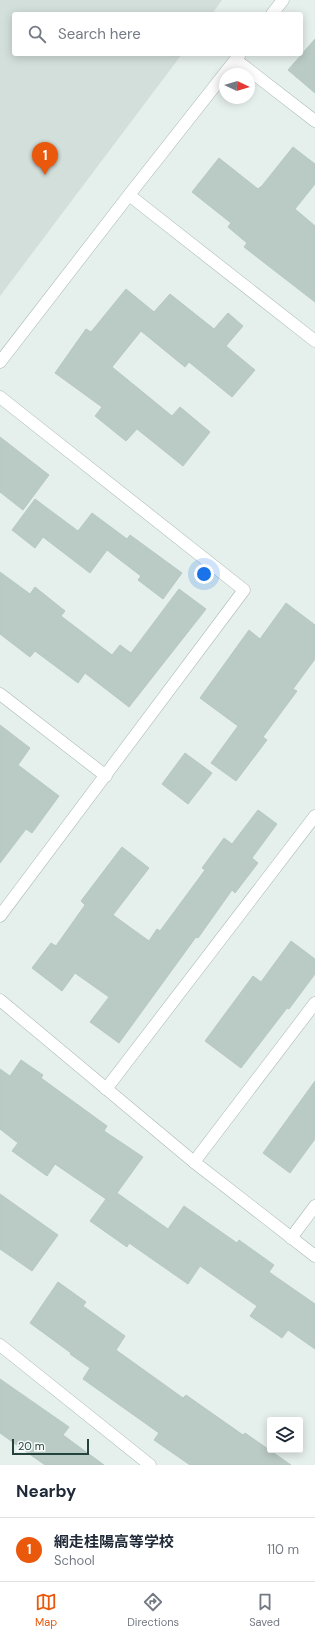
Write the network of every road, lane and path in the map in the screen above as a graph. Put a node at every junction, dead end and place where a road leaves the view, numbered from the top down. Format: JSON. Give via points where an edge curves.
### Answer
{"nodes":[{"id":1,"x":283,"y":0,"type":"edge"},
{"id":2,"x":274,"y":12,"type":"edge"},
{"id":3,"x":238,"y":57,"type":"edge"},
{"id":4,"x":315,"y":121,"type":"edge"},
{"id":5,"x":129,"y":195,"type":"junction"},
{"id":6,"x":315,"y":341,"type":"edge"},
{"id":7,"x":0,"y":362,"type":"edge"},
{"id":8,"x":0,"y":398,"type":"edge"},
{"id":9,"x":0,"y":694,"type":"edge"},
{"id":10,"x":106,"y":776,"type":"junction"},
{"id":11,"x":315,"y":816,"type":"edge"},
{"id":12,"x":0,"y":916,"type":"edge"},
{"id":13,"x":0,"y":1000,"type":"edge"},
{"id":14,"x":315,"y":1002,"type":"edge"},
{"id":15,"x":106,"y":1089,"type":"junction"},
{"id":16,"x":194,"y":1162,"type":"junction"},
{"id":17,"x":315,"y":1206,"type":"edge"},
{"id":18,"x":291,"y":1238,"type":"junction"},
{"id":19,"x":315,"y":1256,"type":"edge"},
{"id":20,"x":0,"y":1345,"type":"edge"},
{"id":21,"x":150,"y":1465,"type":"edge"}],
"edges":[{"from":1,"to":2,"type":"street"},
{"from":3,"to":4,"type":"street"},
{"from":3,"to":5,"type":"street"},
{"from":5,"to":6,"type":"street"},
{"from":5,"to":7,"type":"street"},
{"from":8,"to":10,"type":"street","via":[[244,590]]},
{"from":9,"to":10,"type":"street"},
{"from":10,"to":12,"type":"street"},
{"from":11,"to":15,"type":"street"},
{"from":13,"to":15,"type":"street"},
{"from":14,"to":16,"type":"street"},
{"from":15,"to":16,"type":"street"},
{"from":16,"to":18,"type":"street"},
{"from":17,"to":18,"type":"street"},
{"from":18,"to":19,"type":"street"},
{"from":20,"to":21,"type":"street"}]}
